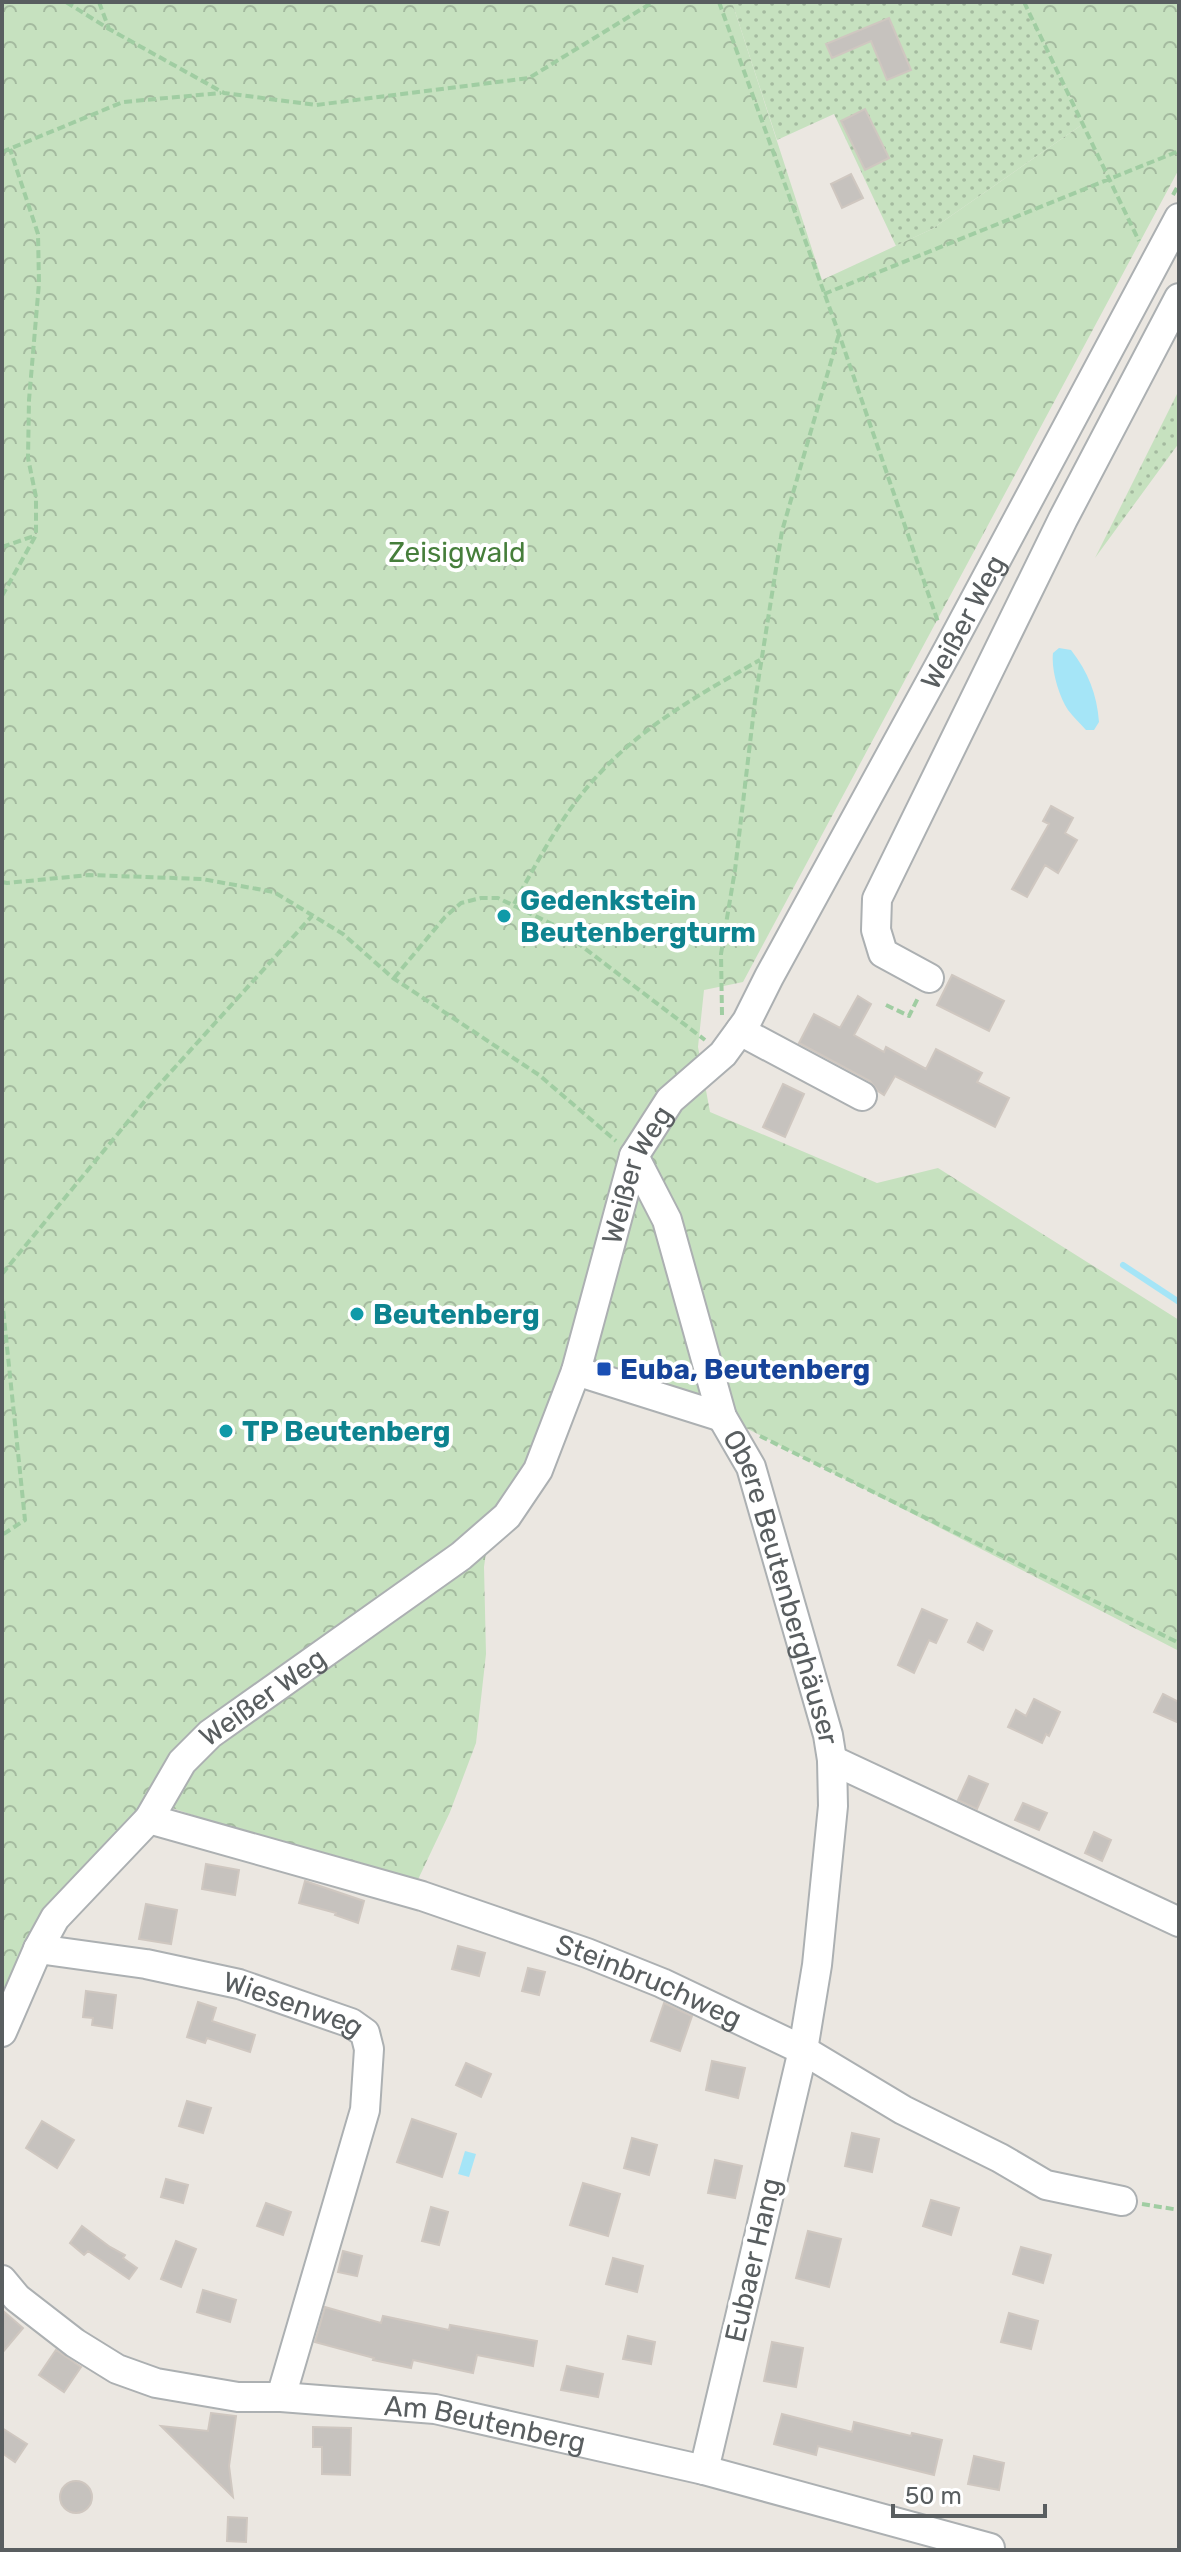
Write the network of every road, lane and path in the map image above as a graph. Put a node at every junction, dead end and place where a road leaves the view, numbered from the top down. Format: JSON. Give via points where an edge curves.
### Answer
{"nodes":[{"id":1,"x":66,"y":2,"type":"edge"},
{"id":2,"x":99,"y":2,"type":"edge"},
{"id":3,"x":653,"y":2,"type":"edge"},
{"id":4,"x":719,"y":2,"type":"edge"},
{"id":5,"x":1024,"y":2,"type":"edge"},
{"id":6,"x":109,"y":29,"type":"junction"},
{"id":7,"x":224,"y":93,"type":"junction"},
{"id":8,"x":10,"y":149,"type":"junction"},
{"id":9,"x":1179,"y":151,"type":"edge"},
{"id":10,"x":2,"y":152,"type":"edge"},
{"id":11,"x":1108,"y":178,"type":"junction"},
{"id":12,"x":1179,"y":218,"type":"edge"},
{"id":13,"x":1152,"y":268,"type":"junction"},
{"id":14,"x":824,"y":294,"type":"junction"},
{"id":15,"x":1179,"y":298,"type":"edge"},
{"id":16,"x":839,"y":334,"type":"junction"},
{"id":17,"x":36,"y":535,"type":"junction"},
{"id":18,"x":2,"y":547,"type":"edge"},
{"id":19,"x":2,"y":596,"type":"edge"},
{"id":20,"x":948,"y":650,"type":"junction"},
{"id":21,"x":761,"y":659,"type":"junction"},
{"id":22,"x":2,"y":882,"type":"edge"},
{"id":23,"x":514,"y":904,"type":"junction"},
{"id":24,"x":312,"y":916,"type":"junction"},
{"id":25,"x":393,"y":978,"type":"junction"},
{"id":26,"x":923,"y":989,"type":"joint"},
{"id":27,"x":886,"y":1005,"type":"dead end"},
{"id":28,"x":740,"y":1031,"type":"junction"},
{"id":29,"x":723,"y":1054,"type":"junction"},
{"id":30,"x":862,"y":1096,"type":"dead end"},
{"id":31,"x":634,"y":1156,"type":"junction"},
{"id":32,"x":2,"y":1274,"type":"edge"},
{"id":33,"x":2,"y":1299,"type":"edge"},
{"id":34,"x":576,"y":1371,"type":"junction"},
{"id":35,"x":722,"y":1417,"type":"junction"},
{"id":36,"x":2,"y":1535,"type":"edge"},
{"id":37,"x":1179,"y":1643,"type":"edge"},
{"id":38,"x":832,"y":1760,"type":"junction"},
{"id":39,"x":149,"y":1819,"type":"junction"},
{"id":40,"x":1179,"y":1922,"type":"edge"},
{"id":41,"x":38,"y":1949,"type":"junction"},
{"id":42,"x":2,"y":2032,"type":"edge"},
{"id":43,"x":803,"y":2050,"type":"junction"},
{"id":44,"x":1122,"y":2201,"type":"joint"},
{"id":45,"x":1179,"y":2210,"type":"edge"},
{"id":46,"x":2,"y":2280,"type":"edge"},
{"id":47,"x":281,"y":2397,"type":"junction"},
{"id":48,"x":704,"y":2470,"type":"junction"},
{"id":49,"x":990,"y":2548,"type":"edge"}],
"edges":[{"from":1,"to":6,"type":"path"},
{"from":2,"to":6,"type":"path"},
{"from":3,"to":7,"type":"path","via":[[529,78],[316,105]]},
{"from":4,"to":14,"type":"path"},
{"from":5,"to":11,"type":"path"},
{"from":6,"to":7,"type":"path"},
{"from":7,"to":8,"type":"path","via":[[123,102]]},
{"from":8,"to":10,"type":"path"},
{"from":8,"to":17,"type":"path","via":[[38,234],[28,458]]},
{"from":9,"to":11,"type":"path"},
{"from":11,"to":13,"type":"path"},
{"from":11,"to":14,"type":"path"},
{"from":12,"to":13,"type":"street","name":"Weißer Weg"},
{"from":13,"to":20,"type":"street","name":"Weißer Weg"},
{"from":14,"to":16,"type":"path"},
{"from":15,"to":26,"type":"street","via":[[1063,519],[877,899],[876,930],[883,953]]},
{"from":16,"to":20,"type":"path"},
{"from":16,"to":21,"type":"path","via":[[782,531]]},
{"from":17,"to":18,"type":"path"},
{"from":17,"to":19,"type":"path"},
{"from":20,"to":28,"type":"street","name":"Weißer Weg"},
{"from":21,"to":23,"type":"path","via":[[639,737],[598,775],[554,832]]},
{"from":21,"to":29,"type":"path","via":[[721,954]]},
{"from":22,"to":24,"type":"path","via":[[89,875],[202,879],[274,892]]},
{"from":23,"to":25,"type":"path","via":[[498,898],[461,903]]},
{"from":23,"to":29,"type":"path","via":[[554,925]]},
{"from":24,"to":25,"type":"path","via":[[343,934]]},
{"from":24,"to":32,"type":"path","via":[[149,1096]]},
{"from":25,"to":31,"type":"path","via":[[539,1075]]},
{"from":26,"to":27,"type":"path","via":[[909,1016]]},
{"from":28,"to":29,"type":"street","name":"Weißer Weg"},
{"from":28,"to":30,"type":"street"},
{"from":29,"to":31,"type":"street","name":"Weißer Weg","via":[[670,1100]]},
{"from":31,"to":34,"type":"street","name":"Weißer Weg"},
{"from":31,"to":35,"type":"street","name":"Obere Beutenberghäuser","via":[[667,1220]]},
{"from":33,"to":36,"type":"path","via":[[25,1520]]},
{"from":34,"to":35,"type":"street"},
{"from":34,"to":39,"type":"street","name":"Weißer Weg","via":[[538,1470],[507,1516],[461,1556],[210,1734],[182,1762]]},
{"from":35,"to":37,"type":"path"},
{"from":35,"to":38,"type":"street","name":"Obere Beutenberghäuser","via":[[751,1467]]},
{"from":38,"to":40,"type":"street","name":"Obere Beutenberghäuser"},
{"from":38,"to":43,"type":"street","name":"Obere Beutenberghäuser","via":[[833,1806]]},
{"from":39,"to":41,"type":"street","name":"Weißer Weg","via":[[55,1918]]},
{"from":39,"to":43,"type":"street","name":"Steinbruchweg","via":[[422,1896],[587,1953]]},
{"from":41,"to":42,"type":"street","name":"Weißer Weg"},
{"from":41,"to":47,"type":"street","name":"Wiesenweg","via":[[239,1984],[351,2023],[365,2033],[365,2110]]},
{"from":43,"to":44,"type":"street","name":"Steinbruchweg","via":[[1046,2185]]},
{"from":43,"to":48,"type":"street","name":"Eubaer Hang"},
{"from":44,"to":45,"type":"path"},
{"from":46,"to":47,"type":"street","name":"Am Beutenberg","via":[[75,2343],[117,2369],[184,2388]]},
{"from":47,"to":48,"type":"street","name":"Am Beutenberg","via":[[435,2409]]},
{"from":48,"to":49,"type":"street","name":"Am Beutenberg"}]}
